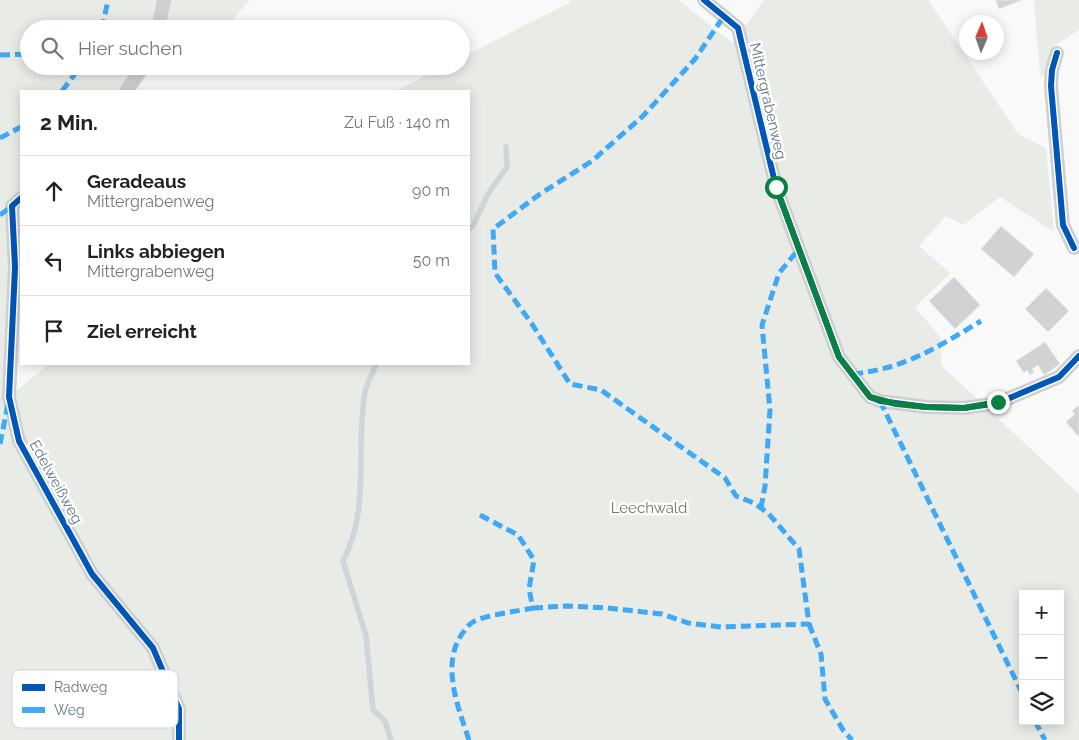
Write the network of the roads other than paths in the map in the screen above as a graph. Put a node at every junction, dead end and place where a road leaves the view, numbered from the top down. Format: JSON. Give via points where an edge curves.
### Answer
{"nodes":[{"id":1,"x":164,"y":0,"type":"edge"},
{"id":2,"x":704,"y":0,"type":"edge"},
{"id":3,"x":160,"y":20,"type":"edge"},
{"id":4,"x":1057,"y":53,"type":"dead end"},
{"id":5,"x":138,"y":75,"type":"edge"},
{"id":6,"x":127,"y":90,"type":"edge"},
{"id":7,"x":17,"y":202,"type":"edge"},
{"id":8,"x":1077,"y":245,"type":"edge"},
{"id":9,"x":1079,"y":262,"type":"edge"},
{"id":10,"x":1079,"y":356,"type":"edge"},
{"id":11,"x":163,"y":670,"type":"edge"},
{"id":12,"x":178,"y":704,"type":"edge"},
{"id":13,"x":178,"y":740,"type":"edge"}],
"edges":[{"from":1,"to":3,"type":"street"},
{"from":2,"to":10,"type":"street","name":"Mittergrabenweg","via":[[738,28],[776,187],[839,357],[870,397],[926,407],[964,408],[998,402],[1058,377]]},
{"from":4,"to":8,"type":"street","via":[[1051,86],[1058,190],[1063,225]]},
{"from":5,"to":6,"type":"street"},
{"from":7,"to":11,"type":"street","name":"Edelweißweg","via":[[10,397],[19,441],[92,574],[153,648]]},
{"from":8,"to":9,"type":"street"},
{"from":12,"to":13,"type":"street","name":"Edelweißweg"}]}
